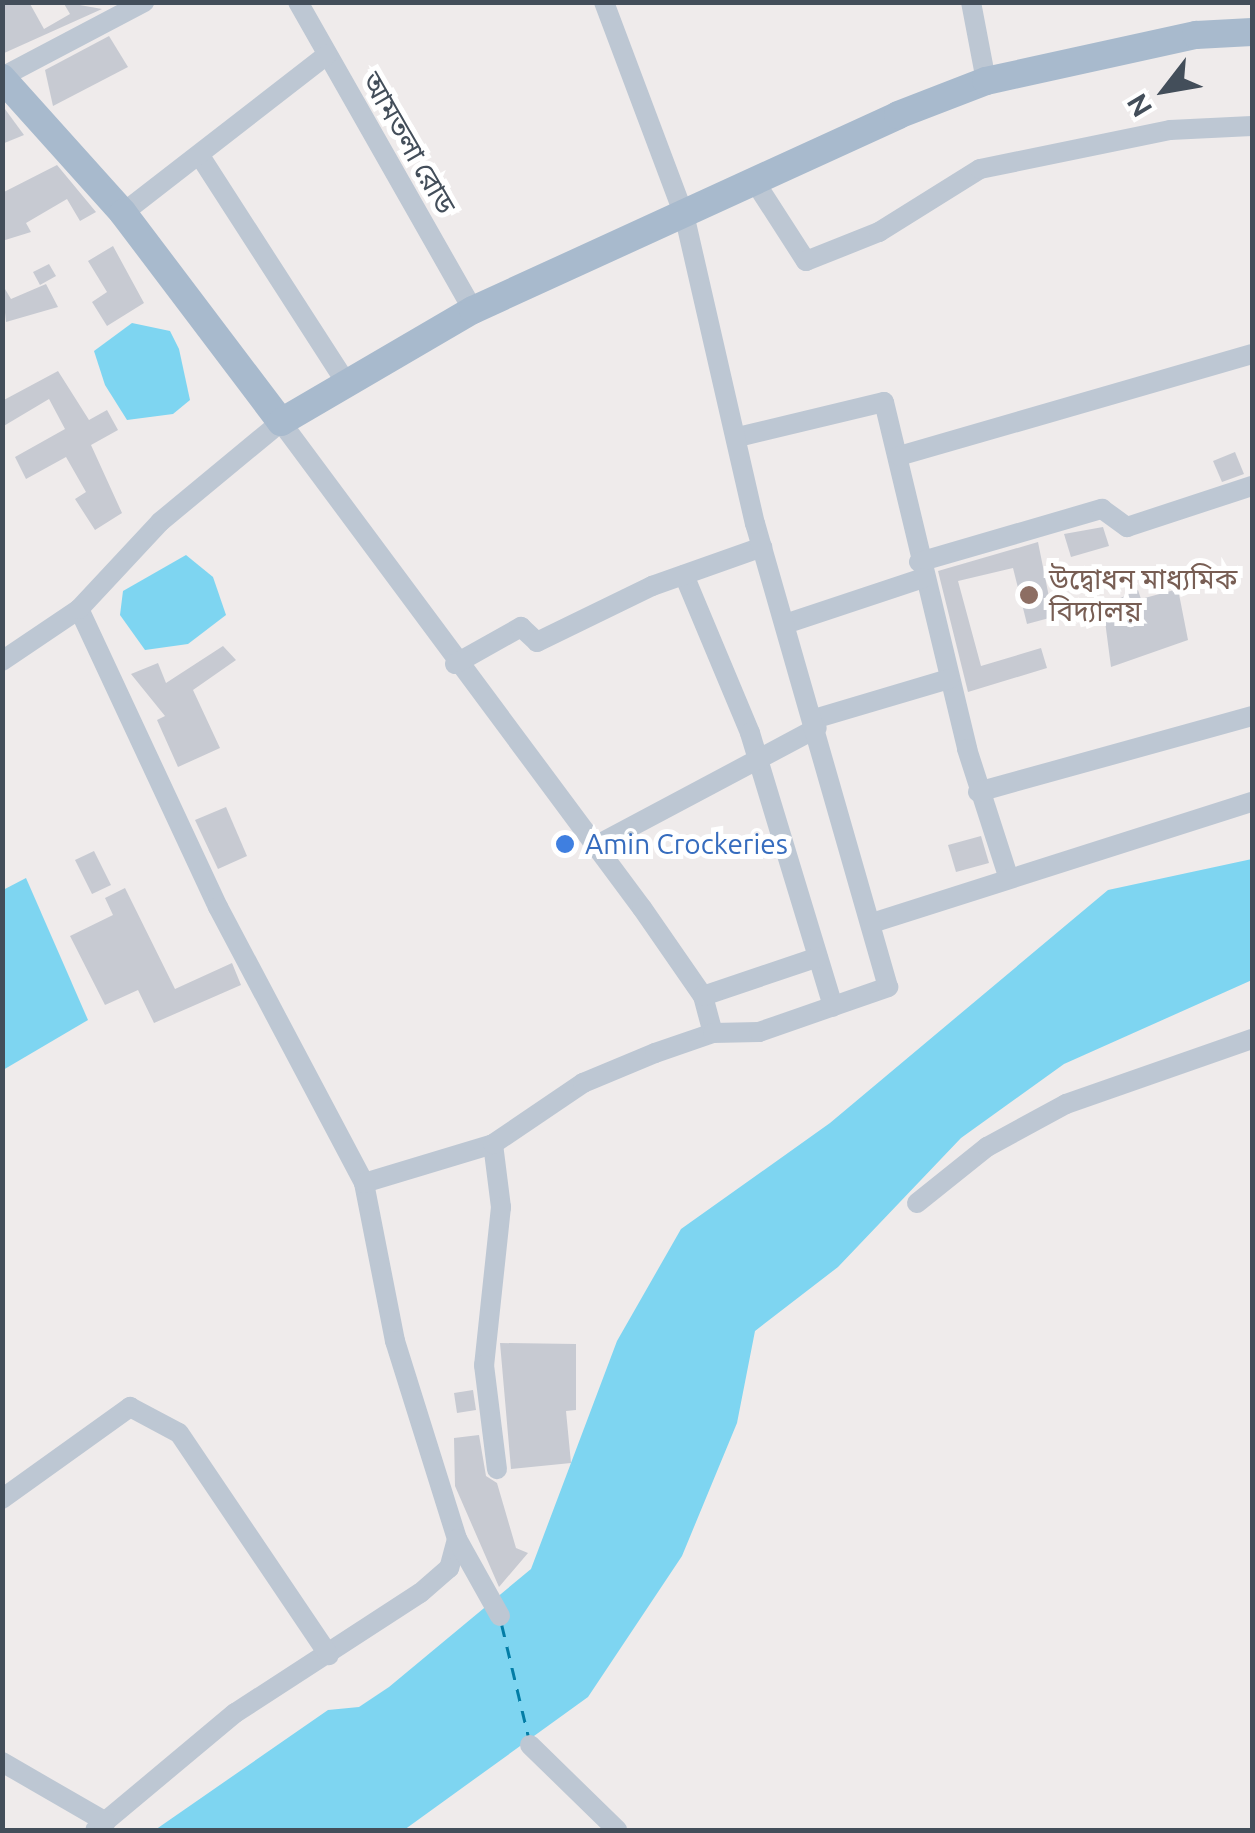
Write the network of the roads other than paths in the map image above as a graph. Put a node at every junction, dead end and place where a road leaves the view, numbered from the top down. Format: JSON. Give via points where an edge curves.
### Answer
{"nodes":[{"id":1,"x":144,"y":2,"type":"edge"},
{"id":2,"x":298,"y":2,"type":"edge"},
{"id":3,"x":604,"y":2,"type":"edge"},
{"id":4,"x":971,"y":2,"type":"edge"},
{"id":5,"x":1252,"y":32,"type":"edge"},
{"id":6,"x":327,"y":55,"type":"junction"},
{"id":7,"x":2,"y":78,"type":"edge"},
{"id":8,"x":986,"y":81,"type":"junction"},
{"id":9,"x":1252,"y":126,"type":"edge"},
{"id":10,"x":200,"y":156,"type":"junction"},
{"id":11,"x":755,"y":182,"type":"junction"},
{"id":12,"x":123,"y":213,"type":"junction"},
{"id":13,"x":684,"y":215,"type":"junction"},
{"id":14,"x":473,"y":310,"type":"junction"},
{"id":15,"x":1252,"y":354,"type":"edge"},
{"id":16,"x":345,"y":381,"type":"junction"},
{"id":17,"x":282,"y":422,"type":"junction"},
{"id":18,"x":738,"y":437,"type":"junction"},
{"id":19,"x":899,"y":456,"type":"junction"},
{"id":20,"x":1252,"y":486,"type":"edge"},
{"id":21,"x":762,"y":547,"type":"junction"},
{"id":22,"x":921,"y":570,"type":"junction"},
{"id":23,"x":684,"y":576,"type":"junction"},
{"id":24,"x":79,"y":609,"type":"junction"},
{"id":25,"x":785,"y":624,"type":"junction"},
{"id":26,"x":2,"y":661,"type":"edge"},
{"id":27,"x":455,"y":664,"type":"junction"},
{"id":28,"x":949,"y":678,"type":"junction"},
{"id":29,"x":1252,"y":716,"type":"edge"},
{"id":30,"x":816,"y":724,"type":"junction"},
{"id":31,"x":756,"y":756,"type":"junction"},
{"id":32,"x":978,"y":792,"type":"junction"},
{"id":33,"x":1252,"y":802,"type":"edge"},
{"id":34,"x":595,"y":846,"type":"junction"},
{"id":35,"x":1006,"y":873,"type":"junction"},
{"id":36,"x":872,"y":923,"type":"junction"},
{"id":37,"x":818,"y":956,"type":"junction"},
{"id":38,"x":703,"y":996,"type":"junction"},
{"id":39,"x":833,"y":1006,"type":"junction"},
{"id":40,"x":712,"y":1033,"type":"junction"},
{"id":41,"x":1252,"y":1040,"type":"edge"},
{"id":42,"x":493,"y":1144,"type":"junction"},
{"id":43,"x":364,"y":1183,"type":"junction"},
{"id":44,"x":917,"y":1203,"type":"dead end"},
{"id":45,"x":497,"y":1469,"type":"dead end"},
{"id":46,"x":2,"y":1499,"type":"edge"},
{"id":47,"x":457,"y":1539,"type":"junction"},
{"id":48,"x":500,"y":1616,"type":"dead end"},
{"id":49,"x":329,"y":1655,"type":"junction"},
{"id":50,"x":530,"y":1745,"type":"dead end"},
{"id":51,"x":2,"y":1762,"type":"edge"},
{"id":52,"x":100,"y":1826,"type":"edge"},
{"id":53,"x":617,"y":1830,"type":"edge"}],
"edges":[{"from":1,"to":7,"type":"street"},
{"from":2,"to":6,"type":"street","name":"আমতলা রোড"},
{"from":3,"to":13,"type":"street"},
{"from":4,"to":8,"type":"street"},
{"from":5,"to":8,"type":"main road","via":[[1196,34]]},
{"from":6,"to":10,"type":"street"},
{"from":6,"to":14,"type":"street","name":"আমতলা রোড"},
{"from":7,"to":12,"type":"main road"},
{"from":8,"to":11,"type":"main road"},
{"from":9,"to":11,"type":"street","via":[[1170,130],[980,169],[879,232],[806,261]]},
{"from":10,"to":12,"type":"street"},
{"from":10,"to":16,"type":"street"},
{"from":11,"to":13,"type":"main road"},
{"from":12,"to":17,"type":"main road"},
{"from":13,"to":14,"type":"main road"},
{"from":13,"to":18,"type":"street"},
{"from":14,"to":16,"type":"main road"},
{"from":15,"to":19,"type":"street"},
{"from":16,"to":17,"type":"main road"},
{"from":17,"to":24,"type":"street","via":[[160,522]]},
{"from":17,"to":27,"type":"street"},
{"from":18,"to":19,"type":"street","via":[[884,402]]},
{"from":18,"to":21,"type":"street"},
{"from":19,"to":22,"type":"street"},
{"from":20,"to":22,"type":"street","via":[[1127,527],[1102,509]]},
{"from":21,"to":23,"type":"street"},
{"from":21,"to":25,"type":"street"},
{"from":22,"to":25,"type":"street"},
{"from":22,"to":28,"type":"street"},
{"from":23,"to":27,"type":"street","via":[[538,642],[521,627]]},
{"from":23,"to":31,"type":"street"},
{"from":24,"to":26,"type":"street"},
{"from":24,"to":43,"type":"street","via":[[218,908]]},
{"from":25,"to":30,"type":"street"},
{"from":27,"to":34,"type":"street"},
{"from":28,"to":30,"type":"street"},
{"from":28,"to":32,"type":"street"},
{"from":29,"to":32,"type":"street"},
{"from":30,"to":31,"type":"street"},
{"from":30,"to":36,"type":"street"},
{"from":31,"to":34,"type":"street"},
{"from":31,"to":37,"type":"street"},
{"from":32,"to":35,"type":"street"},
{"from":33,"to":35,"type":"street"},
{"from":34,"to":38,"type":"street"},
{"from":35,"to":36,"type":"street","via":[[948,904]]},
{"from":36,"to":39,"type":"street","via":[[888,987]]},
{"from":37,"to":38,"type":"street"},
{"from":37,"to":39,"type":"street"},
{"from":38,"to":40,"type":"street"},
{"from":39,"to":40,"type":"street","via":[[760,1032]]},
{"from":40,"to":42,"type":"street","via":[[583,1083]]},
{"from":41,"to":44,"type":"street","via":[[1066,1104],[987,1147]]},
{"from":42,"to":43,"type":"street"},
{"from":42,"to":45,"type":"street","via":[[500,1206],[484,1365]]},
{"from":43,"to":47,"type":"street","via":[[395,1341]]},
{"from":46,"to":49,"type":"street","via":[[130,1407],[179,1433]]},
{"from":47,"to":48,"type":"street"},
{"from":47,"to":49,"type":"street","via":[[449,1568]]},
{"from":49,"to":52,"type":"street","via":[[234,1713]]},
{"from":50,"to":53,"type":"street"},
{"from":51,"to":52,"type":"street"}]}
